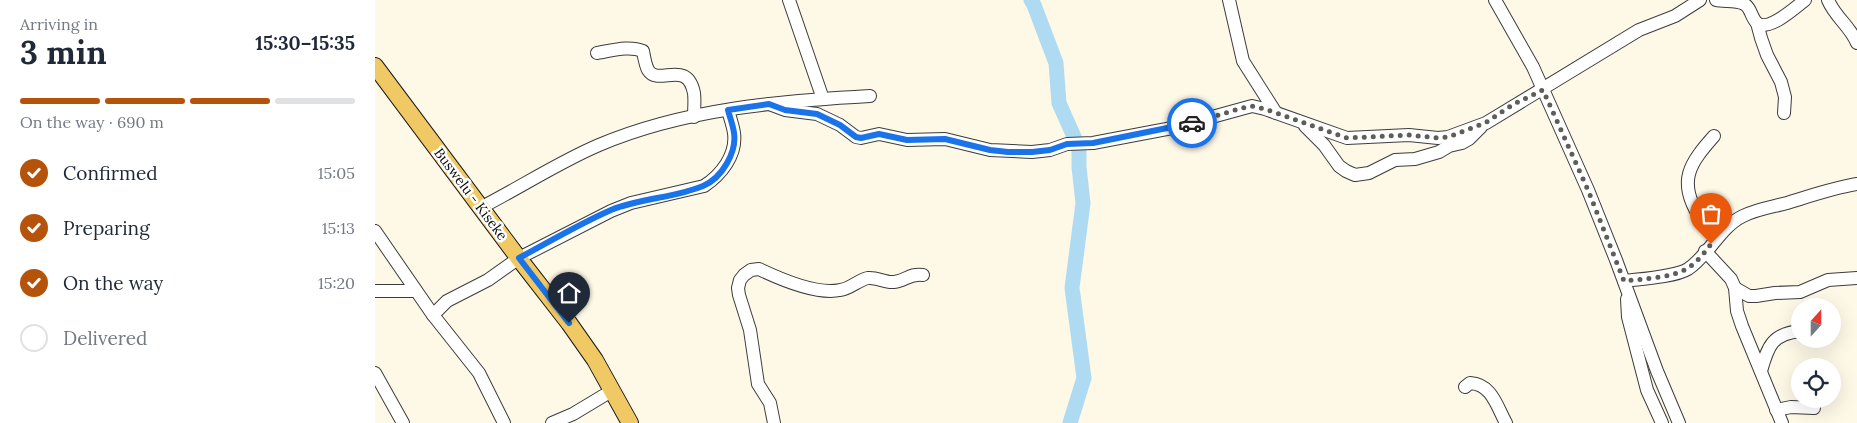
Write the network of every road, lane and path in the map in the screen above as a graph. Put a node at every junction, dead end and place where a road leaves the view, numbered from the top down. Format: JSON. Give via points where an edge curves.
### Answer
{"nodes":[{"id":1,"x":789,"y":0,"type":"edge"},
{"id":2,"x":1229,"y":0,"type":"edge"},
{"id":3,"x":1495,"y":0,"type":"edge"},
{"id":4,"x":1700,"y":0,"type":"edge"},
{"id":5,"x":1716,"y":0,"type":"edge"},
{"id":6,"x":1805,"y":0,"type":"edge"},
{"id":7,"x":1828,"y":0,"type":"edge"},
{"id":8,"x":1745,"y":2,"type":"edge"},
{"id":9,"x":1757,"y":23,"type":"junction"},
{"id":10,"x":1857,"y":43,"type":"edge"},
{"id":11,"x":597,"y":53,"type":"dead end"},
{"id":12,"x":375,"y":66,"type":"edge"},
{"id":13,"x":1543,"y":90,"type":"junction"},
{"id":14,"x":870,"y":96,"type":"dead end"},
{"id":15,"x":823,"y":99,"type":"junction"},
{"id":16,"x":769,"y":104,"type":"junction"},
{"id":17,"x":728,"y":110,"type":"junction"},
{"id":18,"x":1276,"y":113,"type":"junction"},
{"id":19,"x":1784,"y":113,"type":"dead end"},
{"id":20,"x":694,"y":117,"type":"junction"},
{"id":21,"x":1299,"y":121,"type":"junction"},
{"id":22,"x":1485,"y":123,"type":"junction"},
{"id":23,"x":1715,"y":136,"type":"dead end"},
{"id":24,"x":1857,"y":184,"type":"edge"},
{"id":25,"x":482,"y":207,"type":"junction"},
{"id":26,"x":375,"y":230,"type":"edge"},
{"id":27,"x":1715,"y":239,"type":"junction"},
{"id":28,"x":1705,"y":251,"type":"junction"},
{"id":29,"x":519,"y":258,"type":"junction"},
{"id":30,"x":923,"y":275,"type":"dead end"},
{"id":31,"x":1857,"y":278,"type":"edge"},
{"id":32,"x":1624,"y":281,"type":"junction"},
{"id":33,"x":1735,"y":288,"type":"junction"},
{"id":34,"x":416,"y":290,"type":"junction"},
{"id":35,"x":375,"y":292,"type":"edge"},
{"id":36,"x":1630,"y":295,"type":"junction"},
{"id":37,"x":433,"y":315,"type":"junction"},
{"id":38,"x":1791,"y":332,"type":"edge"},
{"id":39,"x":1761,"y":371,"type":"junction"},
{"id":40,"x":375,"y":373,"type":"edge"},
{"id":41,"x":1465,"y":387,"type":"dead end"},
{"id":42,"x":379,"y":390,"type":"edge"},
{"id":43,"x":613,"y":390,"type":"junction"},
{"id":44,"x":1791,"y":407,"type":"edge"},
{"id":45,"x":1776,"y":410,"type":"junction"},
{"id":46,"x":403,"y":423,"type":"edge"},
{"id":47,"x":504,"y":423,"type":"edge"},
{"id":48,"x":552,"y":423,"type":"edge"},
{"id":49,"x":630,"y":423,"type":"edge"},
{"id":50,"x":774,"y":423,"type":"edge"},
{"id":51,"x":1506,"y":423,"type":"edge"},
{"id":52,"x":1662,"y":423,"type":"edge"},
{"id":53,"x":1679,"y":423,"type":"edge"},
{"id":54,"x":1781,"y":423,"type":"edge"}],
"edges":[{"from":1,"to":15,"type":"street"},
{"from":2,"to":18,"type":"street","via":[[1243,61]]},
{"from":3,"to":13,"type":"street"},
{"from":4,"to":13,"type":"street","via":[[1675,16],[1639,30],[1554,80]]},
{"from":5,"to":8,"type":"street"},
{"from":6,"to":9,"type":"street","via":[[1773,23],[1765,26]]},
{"from":7,"to":10,"type":"street","via":[[1833,11],[1850,28]]},
{"from":8,"to":9,"type":"street"},
{"from":9,"to":19,"type":"street","via":[[1781,82],[1785,97]]},
{"from":11,"to":20,"type":"street","via":[[637,48],[643,51],[652,74],[685,76],[694,94]]},
{"from":12,"to":25,"type":"main road","name":"Buswelu - Kiseke"},
{"from":13,"to":22,"type":"street"},
{"from":13,"to":32,"type":"street"},
{"from":14,"to":15,"type":"street"},
{"from":15,"to":16,"type":"street"},
{"from":16,"to":17,"type":"street"},
{"from":16,"to":18,"type":"street","via":[[785,110],[817,114],[856,137],[879,134],[907,140],[945,139],[1008,152],[1032,152],[1067,144],[1093,143],[1172,128],[1252,106]]},
{"from":17,"to":20,"type":"street"},
{"from":17,"to":29,"type":"street","via":[[734,141],[729,161],[714,180],[704,186],[611,211]]},
{"from":18,"to":21,"type":"street"},
{"from":20,"to":25,"type":"street","via":[[645,128],[598,145]]},
{"from":21,"to":22,"type":"street","via":[[1339,136],[1354,138],[1448,137]]},
{"from":21,"to":22,"type":"street","via":[[1324,145],[1339,166],[1355,175],[1369,173],[1395,160],[1415,159],[1439,152],[1469,139]]},
{"from":23,"to":27,"type":"street","via":[[1688,172],[1695,206]]},
{"from":24,"to":27,"type":"street","via":[[1767,206],[1742,216]]},
{"from":25,"to":29,"type":"main road","name":"Buswelu - Kiseke"},
{"from":26,"to":34,"type":"street"},
{"from":27,"to":28,"type":"street"},
{"from":28,"to":32,"type":"street","via":[[1682,271]]},
{"from":28,"to":33,"type":"street","via":[[1731,279]]},
{"from":29,"to":37,"type":"street","via":[[488,280],[447,301]]},
{"from":29,"to":43,"type":"main road","name":"Buswelu - Kiseke","via":[[569,323]]},
{"from":30,"to":50,"type":"street","via":[[909,275],[895,282],[864,279],[832,292],[817,290],[759,269],[744,275],[738,288],[739,295],[750,330],[758,384],[770,403]]},
{"from":31,"to":33,"type":"street","via":[[1828,280],[1800,292],[1756,296],[1743,294]]},
{"from":32,"to":36,"type":"street"},
{"from":33,"to":39,"type":"street","via":[[1737,311]]},
{"from":34,"to":35,"type":"street"},
{"from":34,"to":37,"type":"street"},
{"from":36,"to":52,"type":"street","via":[[1626,307],[1639,364]]},
{"from":36,"to":53,"type":"street"},
{"from":37,"to":47,"type":"street","via":[[479,373]]},
{"from":38,"to":39,"type":"street","via":[[1774,340]]},
{"from":39,"to":45,"type":"street"},
{"from":40,"to":42,"type":"street"},
{"from":41,"to":51,"type":"street","via":[[1477,383],[1486,388]]},
{"from":42,"to":46,"type":"street"},
{"from":43,"to":48,"type":"street"},
{"from":43,"to":49,"type":"main road","name":"Buswelu - Kiseke"},
{"from":44,"to":45,"type":"street"},
{"from":45,"to":54,"type":"street"}]}
